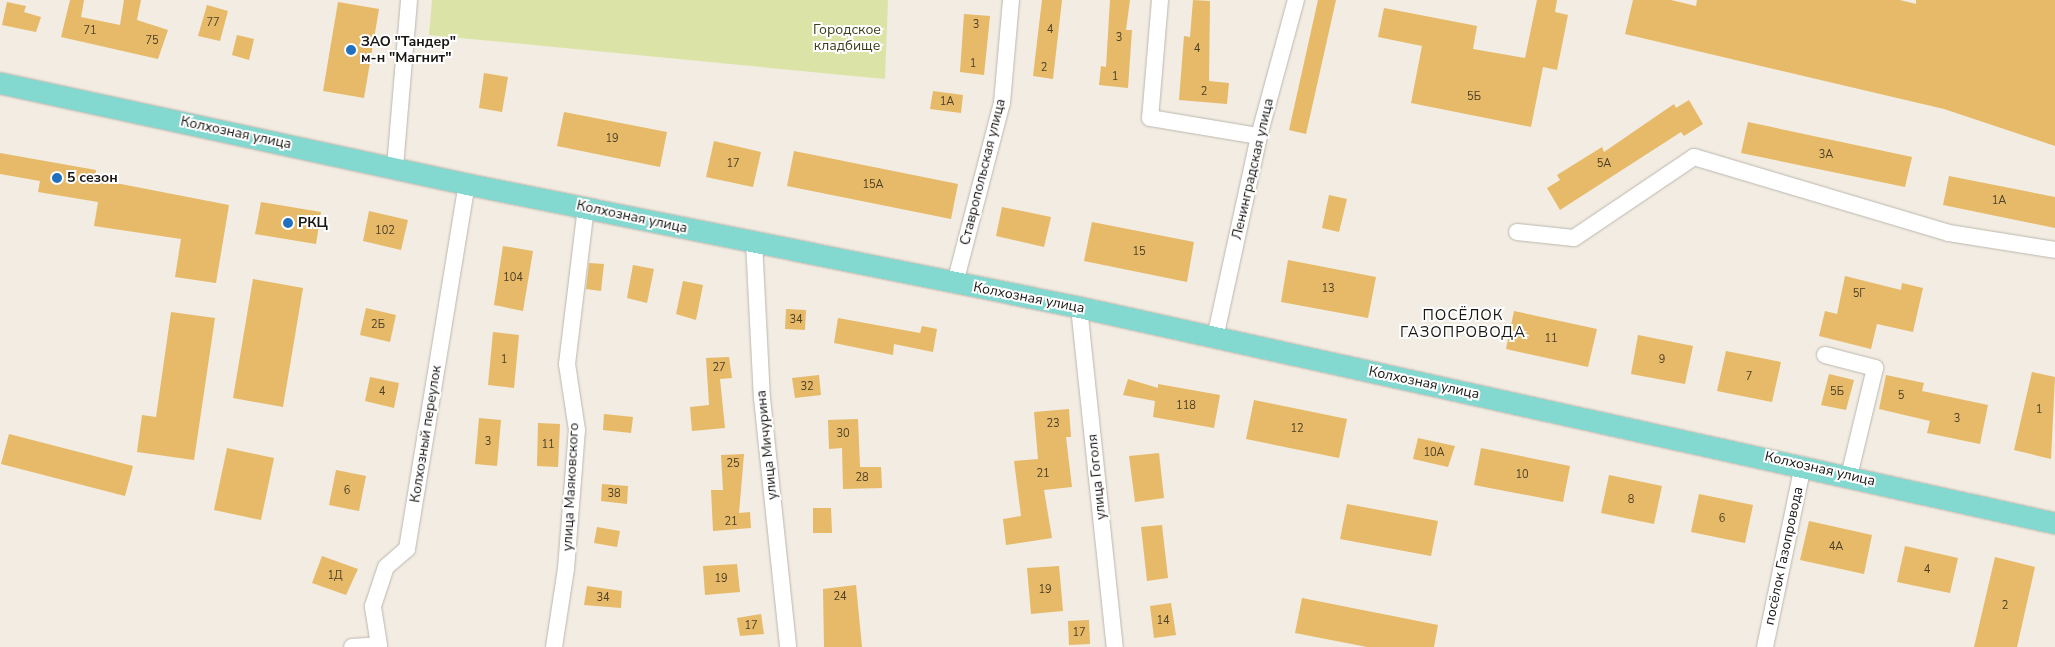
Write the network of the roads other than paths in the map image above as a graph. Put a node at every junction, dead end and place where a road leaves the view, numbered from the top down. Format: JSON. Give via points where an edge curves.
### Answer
{"nodes":[{"id":1,"x":409,"y":0,"type":"edge"},
{"id":2,"x":1011,"y":0,"type":"edge"},
{"id":3,"x":1160,"y":0,"type":"edge"},
{"id":4,"x":1296,"y":0,"type":"edge"},
{"id":5,"x":0,"y":83,"type":"edge"},
{"id":6,"x":1259,"y":136,"type":"junction"},
{"id":7,"x":395,"y":167,"type":"junction"},
{"id":8,"x":467,"y":184,"type":"junction"},
{"id":9,"x":586,"y":207,"type":"junction"},
{"id":10,"x":1517,"y":232,"type":"dead end"},
{"id":11,"x":754,"y":242,"type":"junction"},
{"id":12,"x":2055,"y":250,"type":"edge"},
{"id":13,"x":954,"y":282,"type":"junction"},
{"id":14,"x":1079,"y":308,"type":"junction"},
{"id":15,"x":1215,"y":338,"type":"junction"},
{"id":16,"x":1824,"y":355,"type":"dead end"},
{"id":17,"x":1803,"y":465,"type":"junction"},
{"id":18,"x":1849,"y":476,"type":"junction"},
{"id":19,"x":2055,"y":523,"type":"edge"},
{"id":20,"x":352,"y":647,"type":"edge"},
{"id":21,"x":554,"y":647,"type":"edge"},
{"id":22,"x":788,"y":647,"type":"edge"},
{"id":23,"x":1115,"y":647,"type":"edge"},
{"id":24,"x":1765,"y":647,"type":"edge"}],
"edges":[{"from":1,"to":7,"type":"street"},
{"from":2,"to":13,"type":"street","name":"Ставропольская улица","via":[[1002,103]]},
{"from":3,"to":6,"type":"street","via":[[1150,118]]},
{"from":4,"to":6,"type":"street","name":"Ленинградская улица"},
{"from":5,"to":7,"type":"main road","name":"Колхозная улица"},
{"from":6,"to":15,"type":"street","name":"Ленинградская улица"},
{"from":7,"to":8,"type":"main road","name":"Колхозная улица"},
{"from":8,"to":9,"type":"main road","name":"Колхозная улица"},
{"from":8,"to":20,"type":"street","name":"Колхозный переулок","via":[[406,549],[386,566],[373,606],[379,645]]},
{"from":9,"to":11,"type":"main road","name":"Колхозная улица"},
{"from":9,"to":21,"type":"street","name":"улица Маяковского","via":[[567,364],[577,430],[566,569]]},
{"from":10,"to":12,"type":"street","via":[[1574,238],[1694,156],[1949,233]]},
{"from":11,"to":13,"type":"main road","name":"Колхозная улица"},
{"from":11,"to":22,"type":"street","name":"улица Мичурина","via":[[762,398]]},
{"from":13,"to":14,"type":"main road","name":"Колхозная улица"},
{"from":14,"to":15,"type":"main road","name":"Колхозная улица"},
{"from":14,"to":23,"type":"street","name":"улица Гоголя"},
{"from":15,"to":17,"type":"main road","name":"Колхозная улица"},
{"from":16,"to":18,"type":"street","via":[[1875,368]]},
{"from":17,"to":18,"type":"main road","name":"Колхозная улица"},
{"from":17,"to":24,"type":"street","name":"посёлок Газопровода"},
{"from":18,"to":19,"type":"main road","name":"Колхозная улица"}]}
